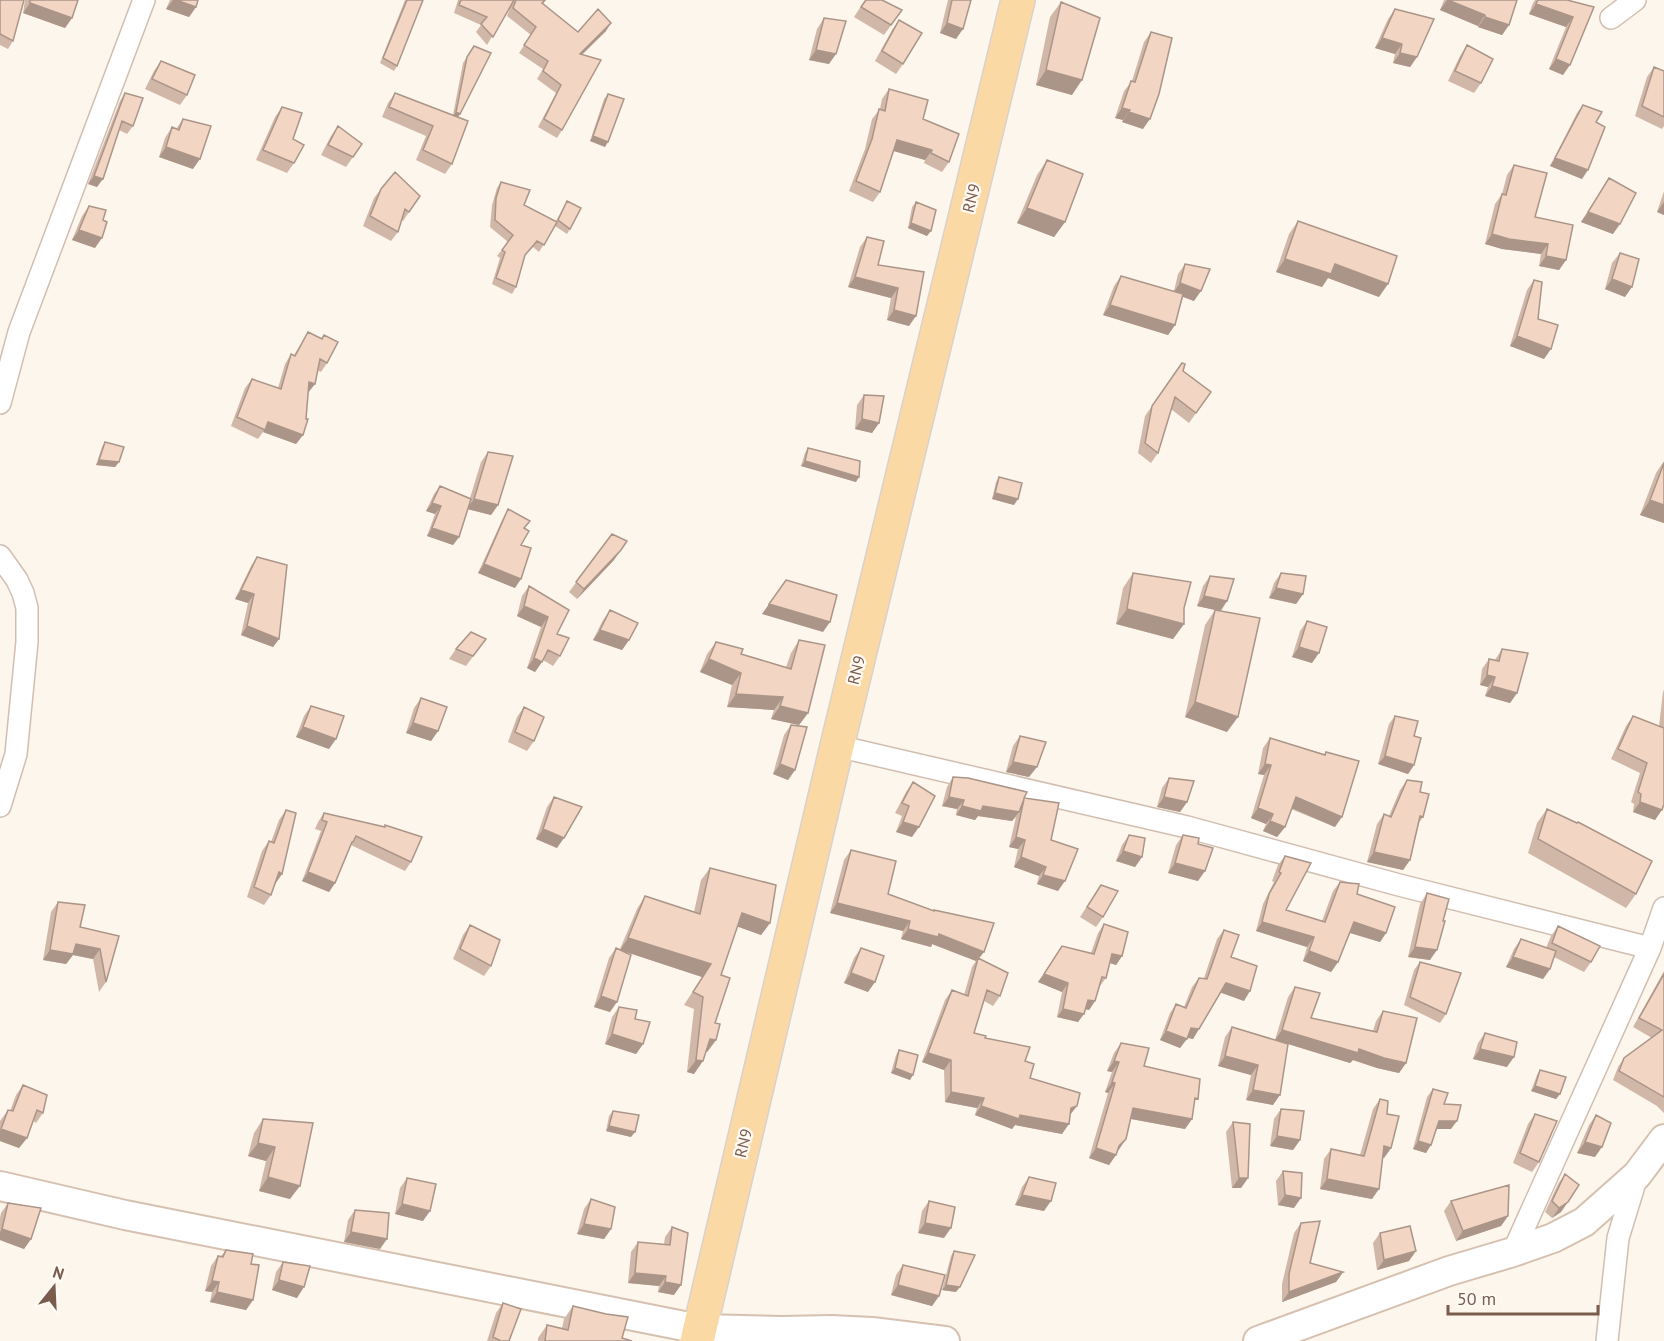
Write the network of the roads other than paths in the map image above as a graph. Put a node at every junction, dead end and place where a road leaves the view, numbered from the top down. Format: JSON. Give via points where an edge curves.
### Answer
{"nodes":[{"id":1,"x":144,"y":0,"type":"edge"},
{"id":2,"x":1018,"y":0,"type":"edge"},
{"id":3,"x":1635,"y":0,"type":"edge"},
{"id":4,"x":1611,"y":18,"type":"dead end"},
{"id":5,"x":0,"y":403,"type":"edge"},
{"id":6,"x":0,"y":556,"type":"edge"},
{"id":7,"x":837,"y":746,"type":"junction"},
{"id":8,"x":0,"y":806,"type":"edge"},
{"id":9,"x":1664,"y":908,"type":"edge"},
{"id":10,"x":1650,"y":948,"type":"junction"},
{"id":11,"x":1664,"y":1139,"type":"edge"},
{"id":12,"x":1637,"y":1175,"type":"junction"},
{"id":13,"x":0,"y":1186,"type":"edge"},
{"id":14,"x":1514,"y":1252,"type":"junction"},
{"id":15,"x":698,"y":1335,"type":"edge"},
{"id":16,"x":945,"y":1341,"type":"edge"},
{"id":17,"x":1258,"y":1341,"type":"edge"},
{"id":18,"x":1607,"y":1341,"type":"edge"}],
"edges":[{"from":1,"to":5,"type":"street","via":[[19,332]]},
{"from":2,"to":7,"type":"main road","name":"RN9"},
{"from":3,"to":4,"type":"street"},
{"from":6,"to":8,"type":"street","via":[[17,580],[27,608],[16,754]]},
{"from":7,"to":10,"type":"street","via":[[1187,827]]},
{"from":7,"to":15,"type":"main road","name":"RN9"},
{"from":9,"to":10,"type":"street"},
{"from":10,"to":14,"type":"street"},
{"from":11,"to":12,"type":"main road"},
{"from":12,"to":14,"type":"main road","via":[[1584,1222]]},
{"from":12,"to":18,"type":"street","via":[[1618,1238]]},
{"from":13,"to":15,"type":"main road"},
{"from":14,"to":17,"type":"main road","via":[[1449,1271]]},
{"from":15,"to":16,"type":"main road","via":[[832,1330]]}]}
